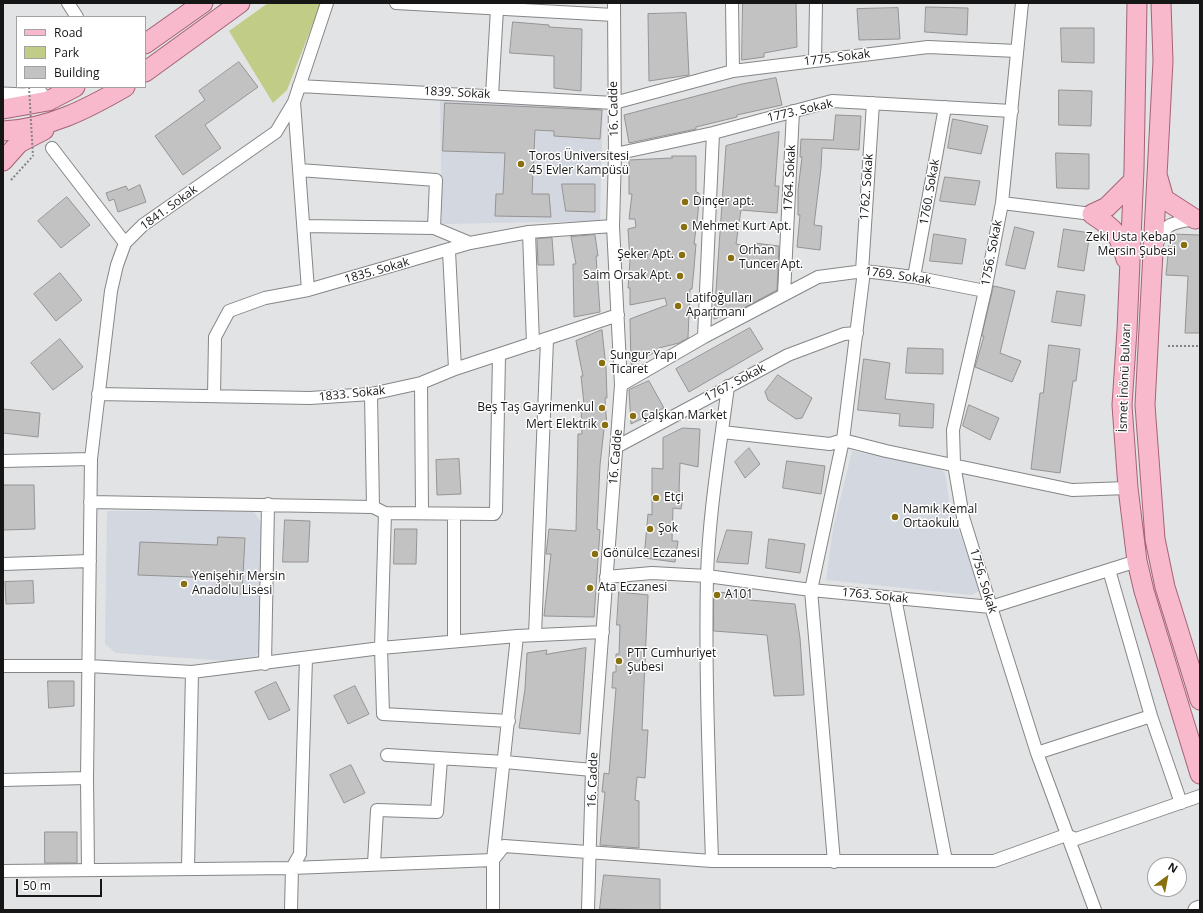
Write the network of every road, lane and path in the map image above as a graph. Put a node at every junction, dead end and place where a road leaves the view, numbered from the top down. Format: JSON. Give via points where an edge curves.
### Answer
{"nodes":[{"id":1,"x":68,"y":3,"type":"edge"},
{"id":2,"x":203,"y":3,"type":"edge"},
{"id":3,"x":240,"y":3,"type":"edge"},
{"id":4,"x":327,"y":3,"type":"edge"},
{"id":5,"x":396,"y":3,"type":"edge"},
{"id":6,"x":732,"y":3,"type":"edge"},
{"id":7,"x":816,"y":3,"type":"edge"},
{"id":8,"x":1022,"y":3,"type":"edge"},
{"id":9,"x":1161,"y":3,"type":"edge"},
{"id":10,"x":1135,"y":8,"type":"edge"},
{"id":11,"x":497,"y":9,"type":"junction"},
{"id":12,"x":614,"y":9,"type":"edge"},
{"id":13,"x":76,"y":16,"type":"edge"},
{"id":14,"x":146,"y":43,"type":"edge"},
{"id":15,"x":1017,"y":51,"type":"junction"},
{"id":16,"x":816,"y":60,"type":"junction"},
{"id":17,"x":146,"y":71,"type":"edge"},
{"id":18,"x":733,"y":71,"type":"junction"},
{"id":19,"x":299,"y":86,"type":"junction"},
{"id":20,"x":29,"y":88,"type":"edge"},
{"id":21,"x":62,"y":88,"type":"edge"},
{"id":22,"x":73,"y":88,"type":"edge"},
{"id":23,"x":123,"y":88,"type":"edge"},
{"id":24,"x":492,"y":95,"type":"junction"},
{"id":25,"x":3,"y":96,"type":"edge"},
{"id":26,"x":294,"y":102,"type":"junction"},
{"id":27,"x":614,"y":103,"type":"junction"},
{"id":28,"x":873,"y":103,"type":"junction"},
{"id":29,"x":945,"y":107,"type":"junction"},
{"id":30,"x":3,"y":109,"type":"edge"},
{"id":31,"x":793,"y":111,"type":"junction"},
{"id":32,"x":1012,"y":111,"type":"junction"},
{"id":33,"x":69,"y":117,"type":"junction"},
{"id":34,"x":3,"y":131,"type":"edge"},
{"id":35,"x":713,"y":133,"type":"junction"},
{"id":36,"x":52,"y":148,"type":"dead end"},
{"id":37,"x":615,"y":154,"type":"junction"},
{"id":38,"x":3,"y":161,"type":"edge"},
{"id":39,"x":299,"y":170,"type":"junction"},
{"id":40,"x":1156,"y":171,"type":"junction"},
{"id":41,"x":11,"y":180,"type":"dead end"},
{"id":42,"x":1133,"y":181,"type":"junction"},
{"id":43,"x":1002,"y":203,"type":"junction"},
{"id":44,"x":1092,"y":214,"type":"junction"},
{"id":45,"x":1198,"y":218,"type":"edge"},
{"id":46,"x":304,"y":226,"type":"junction"},
{"id":47,"x":613,"y":226,"type":"junction"},
{"id":48,"x":434,"y":228,"type":"junction"},
{"id":49,"x":529,"y":232,"type":"junction"},
{"id":50,"x":125,"y":243,"type":"junction"},
{"id":51,"x":470,"y":243,"type":"junction"},
{"id":52,"x":449,"y":251,"type":"junction"},
{"id":53,"x":1151,"y":256,"type":"junction"},
{"id":54,"x":863,"y":271,"type":"junction"},
{"id":55,"x":1129,"y":272,"type":"junction"},
{"id":56,"x":914,"y":277,"type":"junction"},
{"id":57,"x":308,"y":290,"type":"junction"},
{"id":58,"x":985,"y":291,"type":"junction"},
{"id":59,"x":784,"y":294,"type":"junction"},
{"id":60,"x":618,"y":315,"type":"junction"},
{"id":61,"x":857,"y":333,"type":"junction"},
{"id":62,"x":704,"y":338,"type":"junction"},
{"id":63,"x":547,"y":340,"type":"junction"},
{"id":64,"x":533,"y":344,"type":"junction"},
{"id":65,"x":1168,"y":346,"type":"dead end"},
{"id":66,"x":1200,"y":346,"type":"edge"},
{"id":67,"x":500,"y":356,"type":"junction"},
{"id":68,"x":455,"y":369,"type":"junction"},
{"id":69,"x":420,"y":383,"type":"junction"},
{"id":70,"x":622,"y":385,"type":"junction"},
{"id":71,"x":728,"y":386,"type":"junction"},
{"id":72,"x":98,"y":394,"type":"junction"},
{"id":73,"x":370,"y":394,"type":"junction"},
{"id":74,"x":214,"y":396,"type":"junction"},
{"id":75,"x":722,"y":432,"type":"junction"},
{"id":76,"x":843,"y":440,"type":"junction"},
{"id":77,"x":618,"y":446,"type":"junction"},
{"id":78,"x":91,"y":459,"type":"junction"},
{"id":79,"x":3,"y":461,"type":"edge"},
{"id":80,"x":954,"y":464,"type":"junction"},
{"id":81,"x":1128,"y":488,"type":"junction"},
{"id":82,"x":90,"y":502,"type":"junction"},
{"id":83,"x":268,"y":504,"type":"junction"},
{"id":84,"x":373,"y":507,"type":"junction"},
{"id":85,"x":422,"y":512,"type":"junction"},
{"id":86,"x":385,"y":513,"type":"junction"},
{"id":87,"x":454,"y":514,"type":"junction"},
{"id":88,"x":90,"y":561,"type":"junction"},
{"id":89,"x":1137,"y":561,"type":"junction"},
{"id":90,"x":3,"y":564,"type":"edge"},
{"id":91,"x":1109,"y":570,"type":"junction"},
{"id":92,"x":707,"y":576,"type":"junction"},
{"id":93,"x":606,"y":577,"type":"junction"},
{"id":94,"x":811,"y":590,"type":"junction"},
{"id":95,"x":895,"y":598,"type":"junction"},
{"id":96,"x":991,"y":608,"type":"junction"},
{"id":97,"x":603,"y":632,"type":"junction"},
{"id":98,"x":535,"y":635,"type":"junction"},
{"id":99,"x":517,"y":636,"type":"junction"},
{"id":100,"x":454,"y":641,"type":"junction"},
{"id":101,"x":381,"y":648,"type":"junction"},
{"id":102,"x":306,"y":658,"type":"junction"},
{"id":103,"x":265,"y":664,"type":"junction"},
{"id":104,"x":3,"y":666,"type":"edge"},
{"id":105,"x":89,"y":666,"type":"junction"},
{"id":106,"x":192,"y":672,"type":"junction"},
{"id":107,"x":1199,"y":694,"type":"edge"},
{"id":108,"x":1151,"y":716,"type":"junction"},
{"id":109,"x":509,"y":721,"type":"junction"},
{"id":110,"x":1037,"y":753,"type":"junction"},
{"id":111,"x":387,"y":755,"type":"dead end"},
{"id":112,"x":441,"y":759,"type":"junction"},
{"id":113,"x":505,"y":762,"type":"junction"},
{"id":114,"x":592,"y":770,"type":"junction"},
{"id":115,"x":1200,"y":774,"type":"edge"},
{"id":116,"x":86,"y":778,"type":"junction"},
{"id":117,"x":3,"y":780,"type":"edge"},
{"id":118,"x":1200,"y":796,"type":"edge"},
{"id":119,"x":1181,"y":803,"type":"junction"},
{"id":120,"x":1066,"y":835,"type":"junction"},
{"id":121,"x":590,"y":852,"type":"junction"},
{"id":122,"x":493,"y":860,"type":"junction"},
{"id":123,"x":712,"y":861,"type":"junction"},
{"id":124,"x":946,"y":861,"type":"junction"},
{"id":125,"x":834,"y":862,"type":"junction"},
{"id":126,"x":374,"y":864,"type":"junction"},
{"id":127,"x":188,"y":868,"type":"junction"},
{"id":128,"x":292,"y":868,"type":"junction"},
{"id":129,"x":88,"y":870,"type":"junction"},
{"id":130,"x":3,"y":871,"type":"edge"},
{"id":131,"x":1200,"y":909,"type":"edge"},
{"id":132,"x":291,"y":910,"type":"edge"},
{"id":133,"x":493,"y":910,"type":"edge"},
{"id":134,"x":588,"y":910,"type":"edge"},
{"id":135,"x":1095,"y":910,"type":"edge"},
{"id":136,"x":1197,"y":910,"type":"edge"}],
"edges":[{"from":1,"to":13,"type":"street"},
{"from":2,"to":14,"type":"main road"},
{"from":3,"to":17,"type":"main road"},
{"from":4,"to":19,"type":"street","name":"1841. Sokak"},
{"from":5,"to":11,"type":"street"},
{"from":6,"to":18,"type":"street"},
{"from":7,"to":16,"type":"street"},
{"from":8,"to":15,"type":"street"},
{"from":9,"to":40,"type":"main road","name":"İsmet İnönü Bulvarı","via":[[1163,61]]},
{"from":10,"to":42,"type":"main road","name":"İsmet İnönü Bulvarı"},
{"from":11,"to":12,"type":"street"},
{"from":11,"to":24,"type":"street"},
{"from":12,"to":27,"type":"street","name":"16. Cadde"},
{"from":15,"to":16,"type":"street","name":"1775. Sokak","via":[[928,47]]},
{"from":15,"to":32,"type":"street","name":"1756. Sokak"},
{"from":16,"to":18,"type":"street","name":"1775. Sokak"},
{"from":18,"to":27,"type":"street","name":"1775. Sokak"},
{"from":19,"to":24,"type":"street","name":"1839. Sokak"},
{"from":19,"to":26,"type":"street","name":"1841. Sokak"},
{"from":20,"to":41,"type":"path","bridge":true,"via":[[33,156]]},
{"from":21,"to":25,"type":"street","via":[[35,96]]},
{"from":22,"to":30,"type":"main road","via":[[48,101]]},
{"from":23,"to":33,"type":"main road"},
{"from":24,"to":27,"type":"street","name":"1839. Sokak"},
{"from":26,"to":39,"type":"street"},
{"from":26,"to":50,"type":"street","name":"1841. Sokak","via":[[276,132],[143,225]]},
{"from":27,"to":37,"type":"street","name":"16. Cadde"},
{"from":28,"to":29,"type":"street","name":"1773. Sokak"},
{"from":28,"to":31,"type":"street","name":"1773. Sokak","via":[[832,101]]},
{"from":28,"to":54,"type":"street","name":"1762. Sokak"},
{"from":29,"to":32,"type":"street","name":"1773. Sokak"},
{"from":29,"to":56,"type":"street","name":"1760. Sokak"},
{"from":31,"to":35,"type":"street","name":"1773. Sokak"},
{"from":31,"to":59,"type":"street","name":"1764. Sokak"},
{"from":32,"to":43,"type":"street","name":"1756. Sokak"},
{"from":33,"to":34,"type":"main road","via":[[34,127]]},
{"from":33,"to":38,"type":"main road","via":[[19,143]]},
{"from":35,"to":37,"type":"street","name":"1773. Sokak"},
{"from":35,"to":62,"type":"street"},
{"from":36,"to":50,"type":"street"},
{"from":37,"to":47,"type":"street","name":"16. Cadde"},
{"from":39,"to":46,"type":"street"},
{"from":39,"to":48,"type":"street","via":[[436,180]]},
{"from":40,"to":45,"type":"main road","via":[[1164,199]]},
{"from":40,"to":53,"type":"main road","name":"İsmet İnönü Bulvarı"},
{"from":42,"to":44,"type":"main road","via":[[1107,206]]},
{"from":42,"to":55,"type":"main road","name":"İsmet İnönü Bulvarı"},
{"from":43,"to":44,"type":"street"},
{"from":43,"to":58,"type":"street","name":"1756. Sokak"},
{"from":44,"to":55,"type":"main road","via":[[1112,227],[1121,242]]},
{"from":45,"to":53,"type":"street","via":[[1170,224],[1161,233]]},
{"from":46,"to":48,"type":"street"},
{"from":46,"to":57,"type":"street"},
{"from":47,"to":49,"type":"street","name":"1835. Sokak"},
{"from":47,"to":60,"type":"street","name":"16. Cadde"},
{"from":48,"to":51,"type":"street"},
{"from":49,"to":51,"type":"street","name":"1835. Sokak"},
{"from":49,"to":64,"type":"street"},
{"from":50,"to":72,"type":"street","name":"1841. Sokak","via":[[111,291]]},
{"from":51,"to":52,"type":"street","name":"1835. Sokak"},
{"from":52,"to":57,"type":"street","name":"1835. Sokak"},
{"from":52,"to":68,"type":"street"},
{"from":53,"to":107,"type":"main road","name":"İsmet İnönü Bulvarı","via":[[1145,405],[1155,539],[1165,587]]},
{"from":54,"to":56,"type":"street","name":"1769. Sokak"},
{"from":54,"to":59,"type":"street","name":"1769. Sokak","via":[[818,277]]},
{"from":54,"to":61,"type":"street","name":"1762. Sokak"},
{"from":55,"to":81,"type":"main road","name":"İsmet İnönü Bulvarı","via":[[1122,405]]},
{"from":56,"to":58,"type":"street","name":"1769. Sokak"},
{"from":57,"to":74,"type":"street","name":"1835. Sokak","via":[[265,298],[229,311],[216,337]]},
{"from":58,"to":80,"type":"street","name":"1756. Sokak","via":[[953,430]]},
{"from":59,"to":62,"type":"street","name":"1769. Sokak"},
{"from":60,"to":63,"type":"street","name":"1833. Sokak"},
{"from":60,"to":70,"type":"street","name":"16. Cadde"},
{"from":61,"to":71,"type":"street","name":"1767. Sokak","via":[[844,334],[788,355]]},
{"from":61,"to":76,"type":"street","name":"1762. Sokak"},
{"from":62,"to":70,"type":"street","name":"1769. Sokak"},
{"from":63,"to":64,"type":"street","name":"1833. Sokak"},
{"from":63,"to":98,"type":"street"},
{"from":64,"to":67,"type":"street","name":"1833. Sokak"},
{"from":65,"to":66,"type":"path"},
{"from":67,"to":68,"type":"street","name":"1833. Sokak"},
{"from":67,"to":87,"type":"street","via":[[496,511],[494,514]]},
{"from":68,"to":69,"type":"street","name":"1833. Sokak"},
{"from":69,"to":73,"type":"street","name":"1833. Sokak"},
{"from":69,"to":85,"type":"street"},
{"from":70,"to":77,"type":"street","name":"16. Cadde"},
{"from":71,"to":75,"type":"street"},
{"from":71,"to":77,"type":"street","name":"1767. Sokak"},
{"from":72,"to":74,"type":"street","name":"1833. Sokak"},
{"from":72,"to":78,"type":"street","name":"1841. Sokak"},
{"from":73,"to":74,"type":"street","name":"1833. Sokak","via":[[310,398]]},
{"from":73,"to":84,"type":"street"},
{"from":75,"to":76,"type":"street","via":[[830,444]]},
{"from":75,"to":92,"type":"street","via":[[711,511]]},
{"from":76,"to":80,"type":"street"},
{"from":76,"to":94,"type":"street","name":"1762. Sokak"},
{"from":77,"to":93,"type":"street","name":"16. Cadde"},
{"from":78,"to":79,"type":"street"},
{"from":78,"to":82,"type":"street","name":"1841. Sokak"},
{"from":80,"to":81,"type":"street","via":[[1072,490]]},
{"from":80,"to":96,"type":"street","name":"1756. Sokak","via":[[963,517]]},
{"from":81,"to":89,"type":"main road","name":"İsmet İnönü Bulvarı"},
{"from":82,"to":83,"type":"street"},
{"from":82,"to":88,"type":"street","name":"1841. Sokak"},
{"from":83,"to":84,"type":"street"},
{"from":83,"to":103,"type":"street"},
{"from":84,"to":86,"type":"street"},
{"from":85,"to":86,"type":"street"},
{"from":85,"to":87,"type":"street"},
{"from":86,"to":101,"type":"street"},
{"from":87,"to":100,"type":"street"},
{"from":88,"to":90,"type":"street"},
{"from":88,"to":105,"type":"street","name":"1841. Sokak"},
{"from":89,"to":91,"type":"street","name":"1763. Sokak"},
{"from":89,"to":115,"type":"main road","name":"İsmet İnönü Bulvarı"},
{"from":91,"to":96,"type":"street","name":"1763. Sokak"},
{"from":91,"to":108,"type":"street"},
{"from":92,"to":93,"type":"street","name":"1763. Sokak","via":[[652,573]]},
{"from":92,"to":94,"type":"street","name":"1763. Sokak"},
{"from":92,"to":123,"type":"street","via":[[707,716]]},
{"from":93,"to":97,"type":"street","name":"16. Cadde"},
{"from":94,"to":95,"type":"street","name":"1763. Sokak"},
{"from":94,"to":125,"type":"street","name":"1762. Sokak"},
{"from":95,"to":96,"type":"street","name":"1763. Sokak"},
{"from":95,"to":124,"type":"street"},
{"from":96,"to":110,"type":"street","name":"1756. Sokak"},
{"from":97,"to":98,"type":"street"},
{"from":97,"to":114,"type":"street","name":"16. Cadde"},
{"from":98,"to":99,"type":"street"},
{"from":99,"to":100,"type":"street"},
{"from":99,"to":109,"type":"street"},
{"from":100,"to":101,"type":"street"},
{"from":101,"to":102,"type":"street"},
{"from":101,"to":109,"type":"street","via":[[383,714]]},
{"from":102,"to":103,"type":"street"},
{"from":102,"to":128,"type":"street","via":[[300,854]]},
{"from":103,"to":106,"type":"street"},
{"from":104,"to":105,"type":"street"},
{"from":105,"to":106,"type":"street"},
{"from":105,"to":116,"type":"street","name":"1841. Sokak"},
{"from":106,"to":127,"type":"street"},
{"from":108,"to":110,"type":"street"},
{"from":108,"to":119,"type":"street"},
{"from":109,"to":113,"type":"street"},
{"from":110,"to":120,"type":"street","name":"1756. Sokak"},
{"from":111,"to":112,"type":"street"},
{"from":112,"to":113,"type":"street"},
{"from":112,"to":126,"type":"street","via":[[437,812],[377,810]]},
{"from":113,"to":114,"type":"street"},
{"from":113,"to":122,"type":"street"},
{"from":114,"to":121,"type":"street","name":"16. Cadde"},
{"from":116,"to":117,"type":"street"},
{"from":116,"to":129,"type":"street","name":"1841. Sokak"},
{"from":118,"to":119,"type":"street"},
{"from":119,"to":120,"type":"street","via":[[1076,839]]},
{"from":120,"to":124,"type":"street","via":[[994,861]]},
{"from":120,"to":135,"type":"street","name":"1756. Sokak"},
{"from":121,"to":122,"type":"street","via":[[504,846]]},
{"from":121,"to":123,"type":"street"},
{"from":121,"to":134,"type":"street","name":"16. Cadde"},
{"from":122,"to":126,"type":"street"},
{"from":122,"to":133,"type":"street"},
{"from":123,"to":125,"type":"street"},
{"from":124,"to":125,"type":"street"},
{"from":126,"to":128,"type":"street"},
{"from":127,"to":128,"type":"street"},
{"from":127,"to":129,"type":"street"},
{"from":128,"to":132,"type":"street"},
{"from":129,"to":130,"type":"street"},
{"from":131,"to":136,"type":"street"}]}
